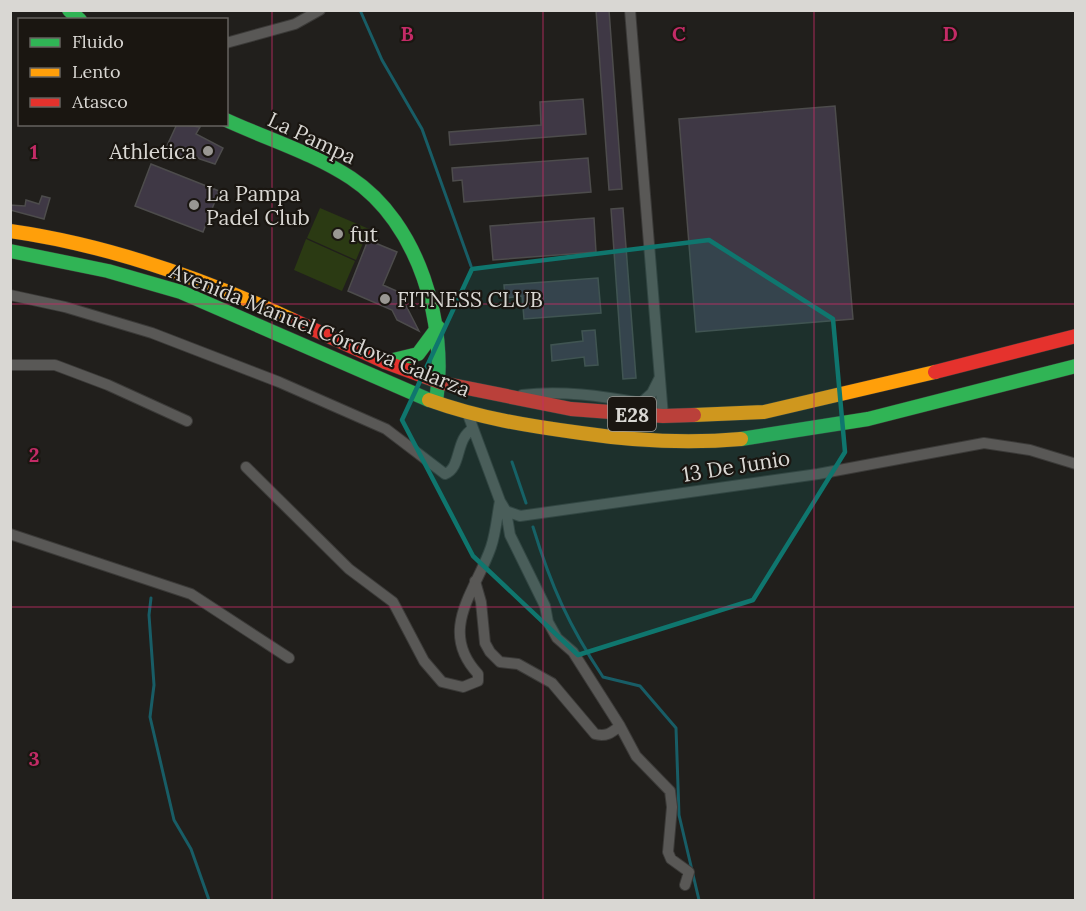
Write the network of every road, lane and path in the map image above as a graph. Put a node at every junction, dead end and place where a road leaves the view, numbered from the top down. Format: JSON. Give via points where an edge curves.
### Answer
{"nodes":[{"id":1,"x":320,"y":10,"type":"edge"},
{"id":2,"x":630,"y":10,"type":"edge"},
{"id":3,"x":228,"y":42,"type":"edge"},
{"id":4,"x":228,"y":121,"type":"edge"},
{"id":5,"x":10,"y":231,"type":"edge"},
{"id":6,"x":10,"y":251,"type":"edge"},
{"id":7,"x":10,"y":295,"type":"edge"},
{"id":8,"x":438,"y":327,"type":"junction"},
{"id":9,"x":314,"y":329,"type":"junction"},
{"id":10,"x":1076,"y":336,"type":"edge"},
{"id":11,"x":306,"y":348,"type":"junction"},
{"id":12,"x":385,"y":362,"type":"junction"},
{"id":13,"x":10,"y":365,"type":"edge"},
{"id":14,"x":1076,"y":366,"type":"edge"},
{"id":15,"x":659,"y":379,"type":"junction"},
{"id":16,"x":441,"y":383,"type":"junction"},
{"id":17,"x":506,"y":397,"type":"junction"},
{"id":18,"x":436,"y":402,"type":"junction"},
{"id":19,"x":641,"y":403,"type":"junction"},
{"id":20,"x":466,"y":412,"type":"junction"},
{"id":21,"x":663,"y":414,"type":"junction"},
{"id":22,"x":187,"y":421,"type":"dead end"},
{"id":23,"x":473,"y":429,"type":"junction"},
{"id":24,"x":1076,"y":464,"type":"edge"},
{"id":25,"x":246,"y":466,"type":"dead end"},
{"id":26,"x":503,"y":506,"type":"junction"},
{"id":27,"x":10,"y":534,"type":"edge"},
{"id":28,"x":475,"y":581,"type":"junction"},
{"id":29,"x":289,"y":658,"type":"dead end"},
{"id":30,"x":620,"y":726,"type":"junction"},
{"id":31,"x":685,"y":885,"type":"dead end"}],
"edges":[{"from":1,"to":3,"type":"street","via":[[295,24]]},
{"from":2,"to":15,"type":"street"},
{"from":4,"to":8,"type":"main road","name":"La Pampa","via":[[343,174],[373,198],[396,225],[419,270]]},
{"from":5,"to":9,"type":"main road","name":"Avenida Manuel Córdova Galarza","number":"E28","via":[[122,254],[227,290]]},
{"from":6,"to":11,"type":"main road","name":"Avenida Manuel Córdova Galarza","number":"E28","via":[[101,267],[190,296]]},
{"from":7,"to":23,"type":"street","via":[[153,333],[279,382],[386,429],[445,474],[452,469],[464,436]]},
{"from":8,"to":12,"type":"main road","via":[[426,351],[417,357]]},
{"from":8,"to":16,"type":"main road","name":"La Pampa"},
{"from":9,"to":11,"type":"main road"},
{"from":9,"to":12,"type":"main road","name":"Avenida Manuel Córdova Galarza","number":"E28"},
{"from":10,"to":21,"type":"main road","name":"Avenida Manuel Córdova Galarza","number":"E28","via":[[764,412]]},
{"from":11,"to":18,"type":"main road","name":"Avenida Manuel Córdova Galarza","number":"E28"},
{"from":12,"to":16,"type":"main road","name":"Avenida Manuel Córdova Galarza","number":"E28"},
{"from":13,"to":22,"type":"street","via":[[55,365]]},
{"from":14,"to":20,"type":"main road","name":"Avenida Manuel Córdova Galarza","number":"E28","via":[[890,415],[754,439],[655,443],[525,427]]},
{"from":15,"to":19,"type":"street"},
{"from":15,"to":21,"type":"street"},
{"from":16,"to":17,"type":"main road","name":"Avenida Manuel Córdova Galarza","number":"E28"},
{"from":16,"to":18,"type":"main road","name":"La Pampa"},
{"from":17,"to":19,"type":"street","via":[[543,393]]},
{"from":17,"to":21,"type":"main road","name":"Avenida Manuel Córdova Galarza","number":"E28","via":[[571,409]]},
{"from":18,"to":20,"type":"main road","name":"Avenida Manuel Córdova Galarza","number":"E28"},
{"from":19,"to":21,"type":"street"},
{"from":20,"to":23,"type":"street"},
{"from":23,"to":26,"type":"street"},
{"from":24,"to":26,"type":"street","name":"13 De Junio","via":[[1030,450],[984,443],[818,474],[643,500],[520,516]]},
{"from":25,"to":28,"type":"street","via":[[349,569],[393,602],[424,660],[442,682],[451,686],[463,687],[478,681],[460,641],[461,616]]},
{"from":26,"to":28,"type":"street","via":[[491,547]]},
{"from":26,"to":30,"type":"street","via":[[510,535],[545,606],[552,630],[573,652]]},
{"from":27,"to":29,"type":"street","via":[[191,594]]},
{"from":28,"to":30,"type":"street","via":[[485,643],[500,662],[518,664],[552,683],[595,734],[610,734]]},
{"from":30,"to":31,"type":"street","via":[[636,756],[670,791],[668,852],[689,872]]}]}
